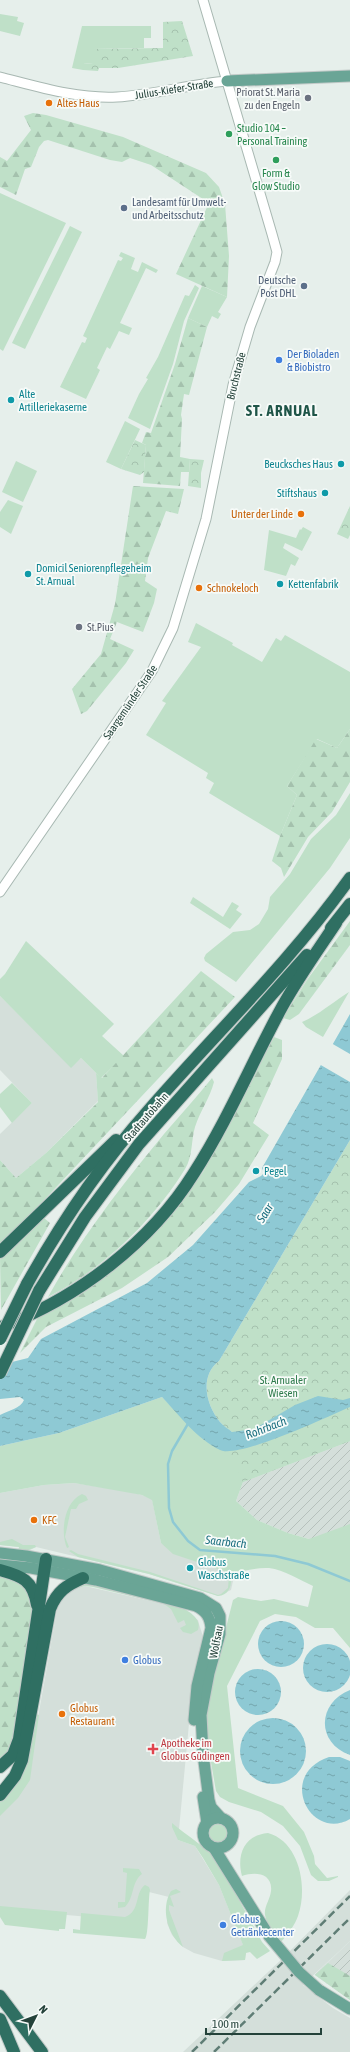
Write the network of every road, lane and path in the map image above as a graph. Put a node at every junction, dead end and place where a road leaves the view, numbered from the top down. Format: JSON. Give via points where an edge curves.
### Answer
{"nodes":[{"id":1,"x":203,"y":0,"type":"edge"},
{"id":2,"x":350,"y":76,"type":"edge"},
{"id":3,"x":0,"y":77,"type":"edge"},
{"id":4,"x":227,"y":81,"type":"junction"},
{"id":5,"x":212,"y":490,"type":"joint"},
{"id":6,"x":350,"y":878,"type":"edge"},
{"id":7,"x":0,"y":892,"type":"edge"},
{"id":8,"x":350,"y":904,"type":"edge"},
{"id":9,"x":336,"y":923,"type":"junction"},
{"id":10,"x":147,"y":1112,"type":"junction"},
{"id":11,"x":1,"y":1252,"type":"edge"},
{"id":12,"x":0,"y":1327,"type":"edge"},
{"id":13,"x":0,"y":1339,"type":"edge"},
{"id":14,"x":0,"y":1373,"type":"edge"},
{"id":15,"x":0,"y":1553,"type":"edge"},
{"id":16,"x":0,"y":1565,"type":"edge"},
{"id":17,"x":48,"y":1565,"type":"junction"},
{"id":18,"x":0,"y":1570,"type":"edge"},
{"id":19,"x":83,"y":1578,"type":"junction"},
{"id":20,"x":38,"y":1610,"type":"junction"},
{"id":21,"x":38,"y":1675,"type":"junction"},
{"id":22,"x":0,"y":1767,"type":"edge"},
{"id":23,"x":0,"y":1795,"type":"edge"},
{"id":24,"x":220,"y":1818,"type":"junction"},
{"id":25,"x":207,"y":1823,"type":"junction"},
{"id":26,"x":228,"y":1845,"type":"junction"},
{"id":27,"x":214,"y":1848,"type":"junction"},
{"id":28,"x":231,"y":1873,"type":"junction"},
{"id":29,"x":0,"y":1996,"type":"edge"},
{"id":30,"x":350,"y":2009,"type":"edge"},
{"id":31,"x":0,"y":2019,"type":"edge"},
{"id":32,"x":14,"y":2052,"type":"edge"},
{"id":33,"x":42,"y":2052,"type":"edge"}],
"edges":[{"from":1,"to":4,"type":"street"},
{"from":2,"to":4,"type":"main road","name":"Julius-Kiefer-Straße"},
{"from":3,"to":4,"type":"street","name":"Julius-Kiefer-Straße","via":[[73,96],[104,97],[138,96]]},
{"from":4,"to":5,"type":"street","name":"Bruchstraße","via":[[275,245],[276,258],[256,308],[240,360]]},
{"from":5,"to":7,"type":"street","name":"Saargemünder Straße","via":[[179,614],[162,655]]},
{"from":6,"to":10,"type":"highway","name":"Stadtautobahn","via":[[261,987]]},
{"from":8,"to":9,"type":"highway","name":"Stadtautobahn"},
{"from":9,"to":12,"type":"highway","via":[[283,1007],[214,1141],[194,1174],[161,1216],[127,1250],[89,1280],[57,1301]]},
{"from":9,"to":14,"type":"highway","name":"Stadtautobahn","bridge":true,"via":[[135,1149],[85,1217],[39,1291]]},
{"from":10,"to":11,"type":"highway"},
{"from":10,"to":13,"type":"highway","name":"Stadtautobahn","bridge":true,"via":[[85,1190],[44,1253]]},
{"from":15,"to":17,"type":"main road"},
{"from":16,"to":17,"type":"main road"},
{"from":17,"to":19,"type":"main road","name":"Wolfsau"},
{"from":17,"to":20,"type":"highway"},
{"from":17,"to":21,"type":"highway"},
{"from":17,"to":24,"type":"main road","name":"Wolfsau","via":[[100,1570],[178,1591],[209,1602],[216,1608],[220,1616],[220,1625],[201,1715],[209,1800]]},
{"from":18,"to":20,"type":"highway","via":[[25,1579],[36,1596]]},
{"from":19,"to":21,"type":"highway","via":[[62,1589],[54,1600]]},
{"from":19,"to":25,"type":"main road","name":"Wolfsau","via":[[196,1606],[207,1614],[211,1628],[197,1686],[194,1719]]},
{"from":20,"to":22,"type":"highway","via":[[18,1743],[14,1755]]},
{"from":21,"to":23,"type":"highway","via":[[25,1747],[15,1776]]},
{"from":24,"to":25,"type":"main road"},
{"from":24,"to":26,"type":"main road","via":[[228,1821],[233,1828],[233,1836]]},
{"from":25,"to":27,"type":"main road","via":[[204,1837],[207,1844]]},
{"from":26,"to":27,"type":"main road"},
{"from":26,"to":28,"type":"main road"},
{"from":27,"to":28,"type":"main road"},
{"from":28,"to":30,"type":"main road","bridge":true,"via":[[269,1936],[294,1967],[319,1990]]},
{"from":29,"to":33,"type":"highway"},
{"from":31,"to":32,"type":"highway"}]}
